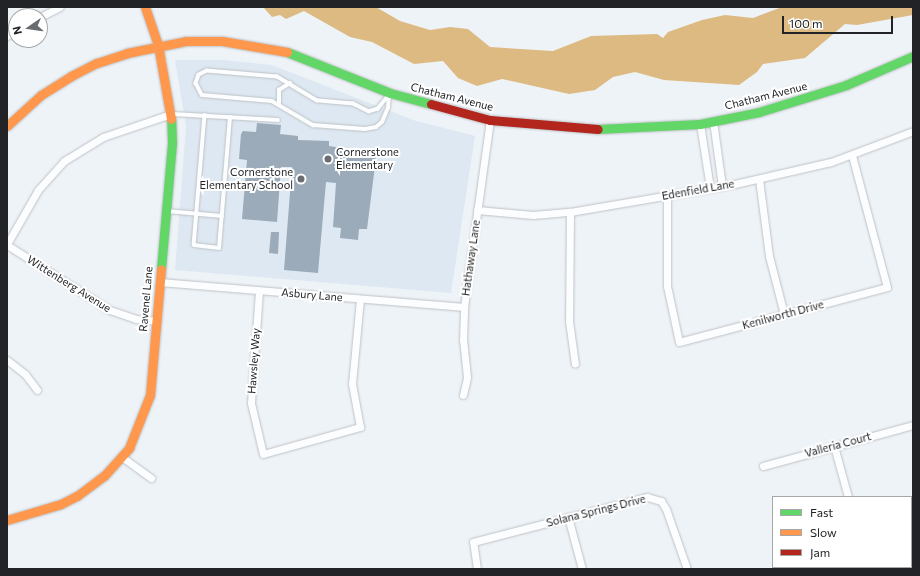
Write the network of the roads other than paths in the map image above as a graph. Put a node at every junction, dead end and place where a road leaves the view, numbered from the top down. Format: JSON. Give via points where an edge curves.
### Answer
{"nodes":[{"id":1,"x":60,"y":7,"type":"edge"},
{"id":2,"x":145,"y":7,"type":"edge"},
{"id":3,"x":48,"y":12,"type":"edge"},
{"id":4,"x":158,"y":45,"type":"junction"},
{"id":5,"x":913,"y":56,"type":"edge"},
{"id":6,"x":290,"y":83,"type":"junction"},
{"id":7,"x":389,"y":95,"type":"junction"},
{"id":8,"x":279,"y":103,"type":"junction"},
{"id":9,"x":171,"y":114,"type":"junction"},
{"id":10,"x":205,"y":115,"type":"junction"},
{"id":11,"x":230,"y":117,"type":"junction"},
{"id":12,"x":278,"y":120,"type":"dead end"},
{"id":13,"x":490,"y":120,"type":"junction"},
{"id":14,"x":713,"y":121,"type":"junction"},
{"id":15,"x":700,"y":124,"type":"junction"},
{"id":16,"x":7,"y":126,"type":"edge"},
{"id":17,"x":913,"y":131,"type":"edge"},
{"id":18,"x":852,"y":155,"type":"junction"},
{"id":19,"x":759,"y":179,"type":"junction"},
{"id":20,"x":722,"y":186,"type":"junction"},
{"id":21,"x":710,"y":188,"type":"junction"},
{"id":22,"x":667,"y":196,"type":"junction"},
{"id":23,"x":166,"y":210,"type":"junction"},
{"id":24,"x":477,"y":210,"type":"junction"},
{"id":25,"x":570,"y":212,"type":"junction"},
{"id":26,"x":197,"y":214,"type":"junction"},
{"id":27,"x":222,"y":216,"type":"junction"},
{"id":28,"x":7,"y":245,"type":"edge"},
{"id":29,"x":160,"y":282,"type":"junction"},
{"id":30,"x":259,"y":291,"type":"junction"},
{"id":31,"x":360,"y":299,"type":"junction"},
{"id":32,"x":464,"y":307,"type":"junction"},
{"id":33,"x":784,"y":314,"type":"junction"},
{"id":34,"x":156,"y":321,"type":"junction"},
{"id":35,"x":7,"y":360,"type":"edge"},
{"id":36,"x":575,"y":364,"type":"dead end"},
{"id":37,"x":37,"y":390,"type":"dead end"},
{"id":38,"x":464,"y":395,"type":"dead end"},
{"id":39,"x":913,"y":425,"type":"edge"},
{"id":40,"x":834,"y":446,"type":"junction"},
{"id":41,"x":122,"y":457,"type":"junction"},
{"id":42,"x":763,"y":466,"type":"dead end"},
{"id":43,"x":151,"y":478,"type":"dead end"},
{"id":44,"x":848,"y":496,"type":"edge"},
{"id":45,"x":568,"y":517,"type":"junction"},
{"id":46,"x":7,"y":520,"type":"edge"},
{"id":47,"x":477,"y":569,"type":"edge"},
{"id":48,"x":582,"y":569,"type":"edge"},
{"id":49,"x":687,"y":569,"type":"edge"}],
"edges":[{"from":1,"to":3,"type":"street"},
{"from":2,"to":4,"type":"street","name":"Ravenel Lane"},
{"from":4,"to":7,"type":"street","name":"Chatham Avenue","via":[[222,41],[270,47],[322,64]]},
{"from":4,"to":9,"type":"street","name":"Ravenel Lane"},
{"from":4,"to":16,"type":"street","name":"Chatham Avenue","via":[[97,63],[71,76],[42,95]]},
{"from":5,"to":14,"type":"street","name":"Chatham Avenue","via":[[846,85],[802,100]]},
{"from":6,"to":7,"type":"lane","via":[[317,101],[353,104],[369,112],[378,109]]},
{"from":6,"to":8,"type":"lane","via":[[279,90]]},
{"from":6,"to":8,"type":"lane","via":[[277,77],[207,71],[202,72],[196,79],[197,88],[202,95]]},
{"from":7,"to":8,"type":"lane","via":[[388,108],[382,122],[376,127],[365,129],[313,125]]},
{"from":7,"to":13,"type":"street","name":"Chatham Avenue"},
{"from":9,"to":10,"type":"lane"},
{"from":9,"to":23,"type":"street","name":"Ravenel Lane","via":[[172,142]]},
{"from":9,"to":28,"type":"street","via":[[103,137],[64,161],[38,190]]},
{"from":10,"to":11,"type":"lane"},
{"from":10,"to":26,"type":"lane"},
{"from":11,"to":12,"type":"lane"},
{"from":11,"to":27,"type":"lane"},
{"from":13,"to":15,"type":"street","name":"Chatham Avenue","via":[[595,129]]},
{"from":13,"to":24,"type":"street","name":"Hathaway Lane"},
{"from":14,"to":15,"type":"street","name":"Chatham Avenue"},
{"from":14,"to":20,"type":"street"},
{"from":15,"to":21,"type":"street"},
{"from":17,"to":18,"type":"street","name":"Edenfield Lane"},
{"from":18,"to":19,"type":"street","name":"Edenfield Lane"},
{"from":18,"to":33,"type":"street","name":"Kenilworth Drive","via":[[887,287]]},
{"from":19,"to":20,"type":"street","name":"Edenfield Lane"},
{"from":19,"to":33,"type":"street","via":[[769,256]]},
{"from":20,"to":21,"type":"street","name":"Edenfield Lane"},
{"from":21,"to":22,"type":"street","name":"Edenfield Lane"},
{"from":22,"to":25,"type":"street","name":"Edenfield Lane"},
{"from":22,"to":33,"type":"street","name":"Kenilworth Drive","via":[[667,286],[679,342]]},
{"from":23,"to":26,"type":"lane"},
{"from":23,"to":29,"type":"street","name":"Ravenel Lane"},
{"from":24,"to":25,"type":"street","name":"Edenfield Lane","via":[[533,214]]},
{"from":24,"to":32,"type":"street","name":"Hathaway Lane"},
{"from":25,"to":36,"type":"street","via":[[569,314]]},
{"from":26,"to":27,"type":"lane"},
{"from":26,"to":27,"type":"lane","via":[[194,245],[219,248]]},
{"from":28,"to":34,"type":"street","name":"Wittenberg Avenue","via":[[110,310],[136,319]]},
{"from":29,"to":30,"type":"street","name":"Asbury Lane"},
{"from":29,"to":34,"type":"street","name":"Ravenel Lane"},
{"from":30,"to":31,"type":"street","name":"Asbury Lane"},
{"from":30,"to":31,"type":"street","name":"Hawsley Way","via":[[251,397],[263,454],[360,427],[352,384]]},
{"from":31,"to":32,"type":"street","name":"Asbury Lane"},
{"from":32,"to":38,"type":"street","name":"Hathaway Lane","via":[[463,340],[467,377]]},
{"from":34,"to":41,"type":"street","name":"Ravenel Lane","via":[[150,395],[137,432]]},
{"from":35,"to":37,"type":"street","via":[[25,374]]},
{"from":39,"to":40,"type":"street","name":"Valleria Court"},
{"from":40,"to":42,"type":"street","name":"Valleria Court"},
{"from":40,"to":44,"type":"street"},
{"from":41,"to":43,"type":"street"},
{"from":41,"to":46,"type":"street","name":"Ravenel Lane","via":[[104,476],[77,496],[43,511]]},
{"from":45,"to":47,"type":"street","name":"Solana Springs Drive","via":[[473,542]]},
{"from":45,"to":48,"type":"street"},
{"from":45,"to":49,"type":"street","name":"Solana Springs Drive","via":[[655,497],[666,509]]}]}
